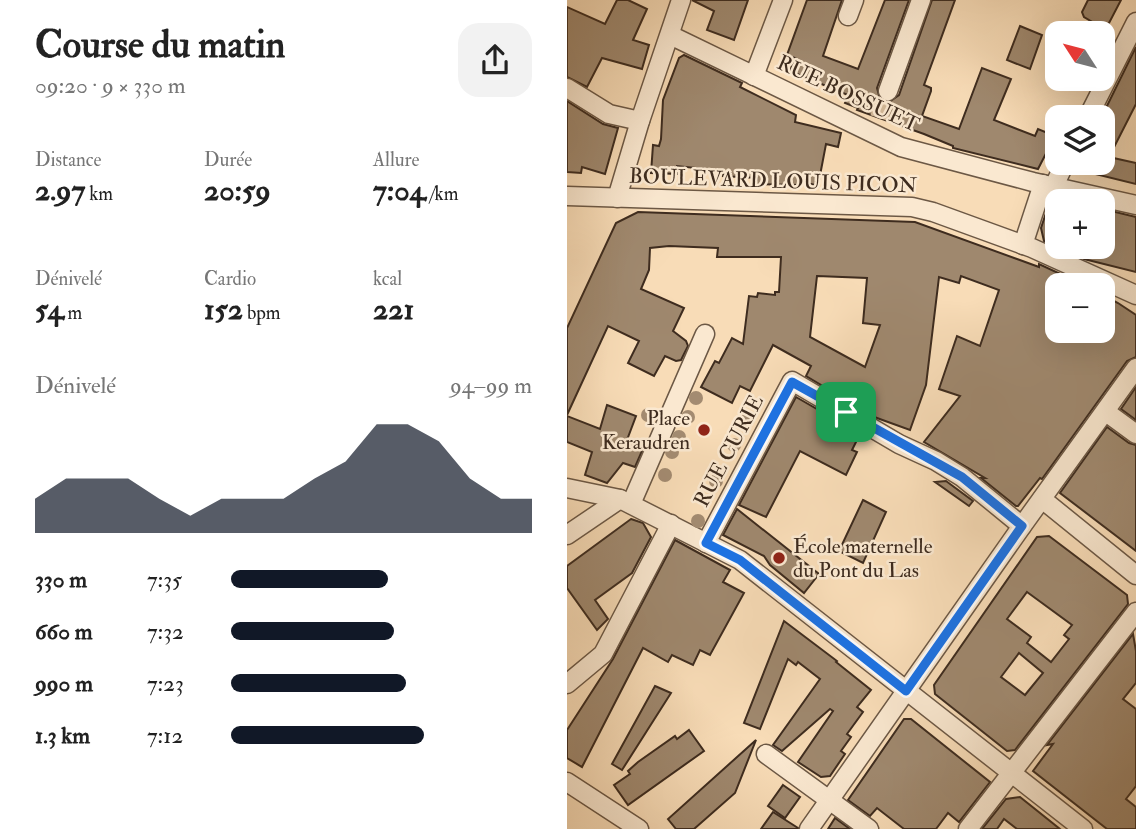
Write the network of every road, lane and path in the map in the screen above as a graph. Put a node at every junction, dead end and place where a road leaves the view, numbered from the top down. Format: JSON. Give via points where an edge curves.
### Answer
{"nodes":[{"id":1,"x":681,"y":0,"type":"edge"},
{"id":2,"x":783,"y":0,"type":"edge"},
{"id":3,"x":921,"y":0,"type":"edge"},
{"id":4,"x":1136,"y":22,"type":"edge"},
{"id":5,"x":670,"y":34,"type":"junction"},
{"id":6,"x":754,"y":76,"type":"junction"},
{"id":7,"x":567,"y":88,"type":"edge"},
{"id":8,"x":888,"y":91,"type":"tunnel mouth"},
{"id":9,"x":1094,"y":105,"type":"edge"},
{"id":10,"x":640,"y":121,"type":"junction"},
{"id":11,"x":1056,"y":175,"type":"edge"},
{"id":12,"x":1048,"y":185,"type":"junction"},
{"id":13,"x":567,"y":196,"type":"edge"},
{"id":14,"x":617,"y":198,"type":"junction"},
{"id":15,"x":1136,"y":205,"type":"edge"},
{"id":16,"x":1023,"y":245,"type":"junction"},
{"id":17,"x":1134,"y":292,"type":"edge"},
{"id":18,"x":705,"y":334,"type":"dead end"},
{"id":19,"x":1136,"y":369,"type":"edge"},
{"id":20,"x":1106,"y":411,"type":"junction"},
{"id":21,"x":1136,"y":434,"type":"edge"},
{"id":22,"x":567,"y":488,"type":"edge"},
{"id":23,"x":1042,"y":499,"type":"junction"},
{"id":24,"x":625,"y":501,"type":"junction"},
{"id":25,"x":671,"y":524,"type":"junction"},
{"id":26,"x":1022,"y":526,"type":"junction"},
{"id":27,"x":567,"y":535,"type":"edge"},
{"id":28,"x":706,"y":543,"type":"junction"},
{"id":29,"x":1136,"y":575,"type":"edge"},
{"id":30,"x":1136,"y":612,"type":"edge"},
{"id":31,"x":567,"y":684,"type":"edge"},
{"id":32,"x":906,"y":691,"type":"junction"},
{"id":33,"x":766,"y":754,"type":"dead end"},
{"id":34,"x":1011,"y":775,"type":"junction"},
{"id":35,"x":567,"y":782,"type":"edge"},
{"id":36,"x":829,"y":799,"type":"junction"},
{"id":37,"x":639,"y":829,"type":"edge"},
{"id":38,"x":809,"y":829,"type":"edge"},
{"id":39,"x":869,"y":829,"type":"edge"},
{"id":40,"x":968,"y":829,"type":"edge"},
{"id":41,"x":1083,"y":829,"type":"edge"}],
"edges":[{"from":1,"to":5,"type":"street"},
{"from":2,"to":6,"type":"street"},
{"from":3,"to":8,"type":"street"},
{"from":4,"to":9,"type":"street"},
{"from":5,"to":6,"type":"street","name":"RUE BOSSUET"},
{"from":5,"to":10,"type":"street"},
{"from":6,"to":12,"type":"street","name":"RUE BOSSUET","via":[[876,126],[901,147]]},
{"from":7,"to":10,"type":"street","via":[[609,114]]},
{"from":10,"to":14,"type":"street"},
{"from":11,"to":12,"type":"street"},
{"from":12,"to":15,"type":"street","name":"RUE BOSSUET"},
{"from":12,"to":16,"type":"street"},
{"from":13,"to":14,"type":"street","name":"BOULEVARD LOUIS PICON"},
{"from":14,"to":16,"type":"street","name":"BOULEVARD LOUIS PICON","via":[[912,206]]},
{"from":16,"to":17,"type":"street","name":"BOULEVARD LOUIS PICON"},
{"from":18,"to":24,"type":"street"},
{"from":19,"to":20,"type":"street"},
{"from":20,"to":21,"type":"street"},
{"from":20,"to":23,"type":"street"},
{"from":22,"to":24,"type":"street"},
{"from":23,"to":26,"type":"street"},
{"from":23,"to":29,"type":"street"},
{"from":24,"to":25,"type":"street"},
{"from":24,"to":27,"type":"street"},
{"from":25,"to":28,"type":"street"},
{"from":25,"to":31,"type":"street","via":[[603,654]]},
{"from":26,"to":28,"type":"street","name":"RUE CURIE","via":[[962,477],[792,382]]},
{"from":26,"to":32,"type":"street"},
{"from":28,"to":32,"type":"street","via":[[740,560]]},
{"from":30,"to":34,"type":"street"},
{"from":32,"to":34,"type":"street"},
{"from":32,"to":36,"type":"street"},
{"from":33,"to":36,"type":"street"},
{"from":34,"to":40,"type":"street"},
{"from":34,"to":41,"type":"street"},
{"from":35,"to":37,"type":"street"},
{"from":36,"to":38,"type":"street"},
{"from":36,"to":39,"type":"street"}]}
